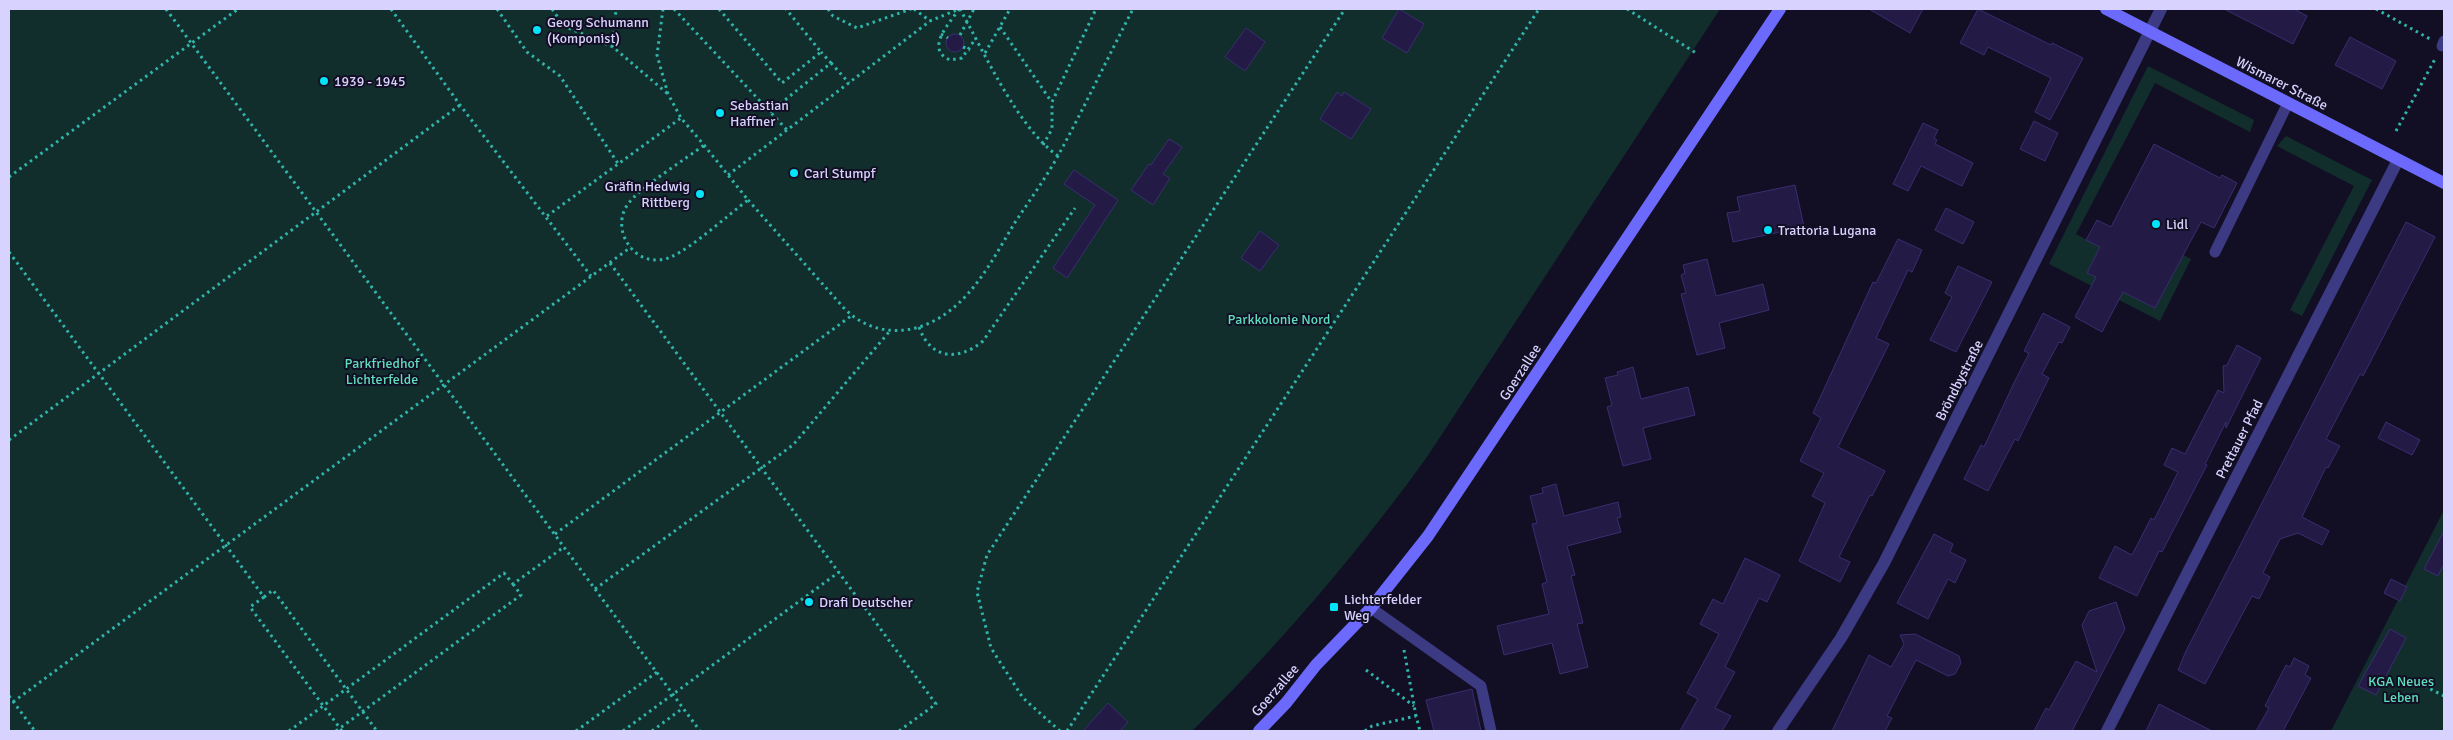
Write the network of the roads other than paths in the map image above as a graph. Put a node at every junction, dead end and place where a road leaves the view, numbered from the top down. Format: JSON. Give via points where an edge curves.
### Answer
{"nodes":[{"id":1,"x":1780,"y":9,"type":"edge"},
{"id":2,"x":2106,"y":9,"type":"edge"},
{"id":3,"x":2161,"y":9,"type":"edge"},
{"id":4,"x":2151,"y":32,"type":"junction"},
{"id":5,"x":2288,"y":103,"type":"junction"},
{"id":6,"x":2398,"y":160,"type":"junction"},
{"id":7,"x":2444,"y":184,"type":"edge"},
{"id":8,"x":2214,"y":252,"type":"dead end"},
{"id":9,"x":1372,"y":608,"type":"junction"},
{"id":10,"x":1263,"y":730,"type":"edge"},
{"id":11,"x":1491,"y":731,"type":"edge"},
{"id":12,"x":1778,"y":731,"type":"edge"},
{"id":13,"x":2107,"y":731,"type":"edge"}],
"edges":[{"from":1,"to":9,"type":"main road","name":"Goerzallee","via":[[1490,446],[1428,536]]},
{"from":2,"to":4,"type":"main road","name":"Wismarer Straße"},
{"from":3,"to":4,"type":"street","name":"Bröndbystraße"},
{"from":4,"to":5,"type":"main road","name":"Wismarer Straße"},
{"from":4,"to":12,"type":"street","name":"Bröndbystraße","via":[[1884,563],[1833,650]]},
{"from":5,"to":6,"type":"main road","name":"Wismarer Straße"},
{"from":5,"to":8,"type":"lane"},
{"from":6,"to":7,"type":"main road","name":"Wismarer Straße"},
{"from":6,"to":13,"type":"street","name":"Prettauer Pfad"},
{"from":9,"to":10,"type":"main road","name":"Goerzallee","via":[[1316,665]]},
{"from":9,"to":11,"type":"lane","via":[[1482,686]]}]}
